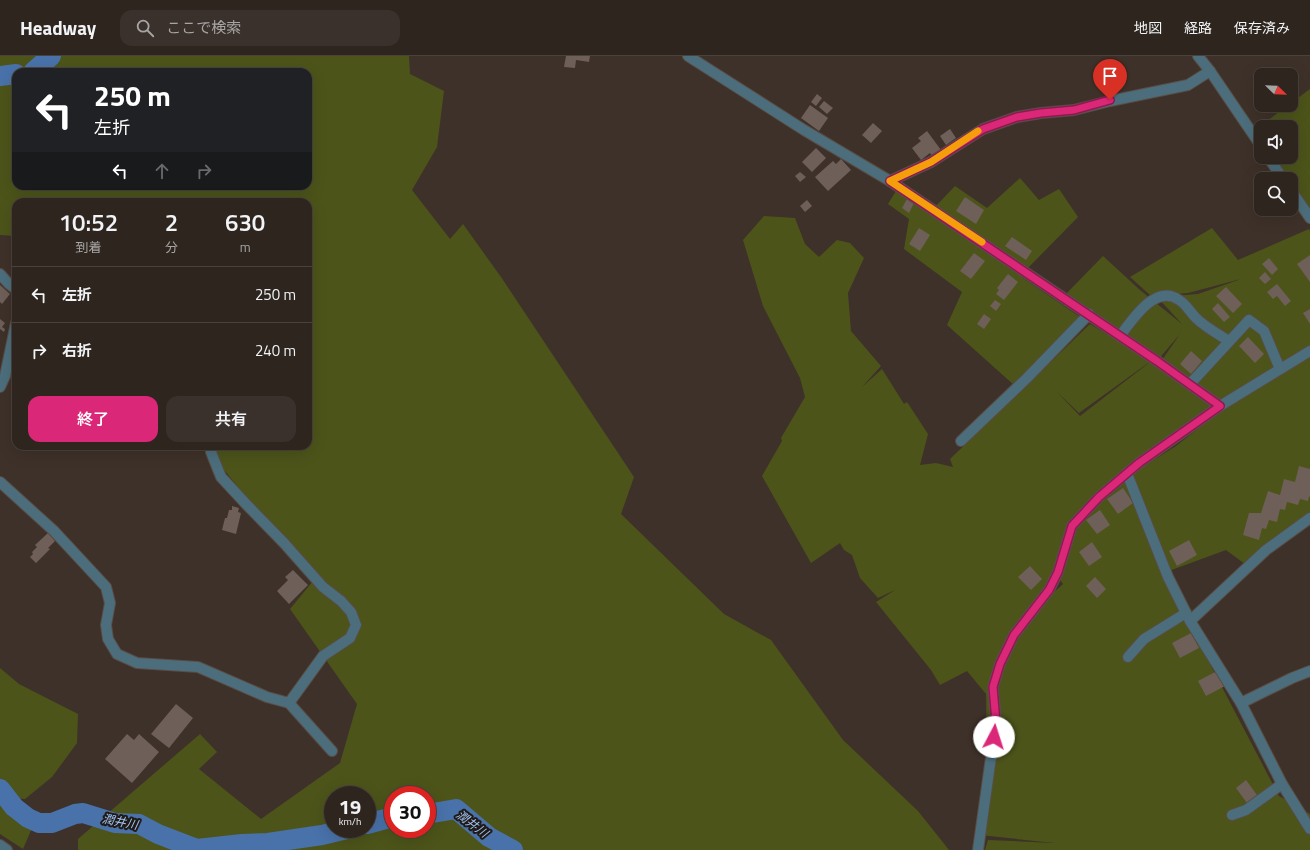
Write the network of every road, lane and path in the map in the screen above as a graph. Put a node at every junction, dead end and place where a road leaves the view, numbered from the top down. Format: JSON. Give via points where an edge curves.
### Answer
{"nodes":[{"id":1,"x":688,"y":56,"type":"edge"},
{"id":2,"x":1198,"y":56,"type":"edge"},
{"id":3,"x":1210,"y":71,"type":"junction"},
{"id":4,"x":1254,"y":136,"type":"edge"},
{"id":5,"x":890,"y":181,"type":"junction"},
{"id":6,"x":1298,"y":200,"type":"edge"},
{"id":7,"x":1310,"y":218,"type":"edge"},
{"id":8,"x":0,"y":274,"type":"edge"},
{"id":9,"x":12,"y":286,"type":"edge"},
{"id":10,"x":1089,"y":314,"type":"junction"},
{"id":11,"x":1120,"y":336,"type":"junction"},
{"id":12,"x":1229,"y":341,"type":"junction"},
{"id":13,"x":12,"y":342,"type":"edge"},
{"id":14,"x":1310,"y":351,"type":"edge"},
{"id":15,"x":1280,"y":369,"type":"junction"},
{"id":16,"x":1190,"y":384,"type":"junction"},
{"id":17,"x":0,"y":387,"type":"edge"},
{"id":18,"x":1220,"y":406,"type":"junction"},
{"id":19,"x":961,"y":441,"type":"dead end"},
{"id":20,"x":212,"y":450,"type":"edge"},
{"id":21,"x":1128,"y":476,"type":"dead end"},
{"id":22,"x":0,"y":482,"type":"edge"},
{"id":23,"x":1310,"y":518,"type":"edge"},
{"id":24,"x":1188,"y":617,"type":"junction"},
{"id":25,"x":1128,"y":657,"type":"dead end"},
{"id":26,"x":1310,"y":671,"type":"edge"},
{"id":27,"x":289,"y":703,"type":"junction"},
{"id":28,"x":1241,"y":703,"type":"junction"},
{"id":29,"x":332,"y":751,"type":"dead end"},
{"id":30,"x":1282,"y":784,"type":"junction"},
{"id":31,"x":1232,"y":815,"type":"dead end"},
{"id":32,"x":1310,"y":829,"type":"edge"},
{"id":33,"x":0,"y":846,"type":"edge"},
{"id":34,"x":7,"y":850,"type":"edge"},
{"id":35,"x":978,"y":850,"type":"edge"}],
"edges":[{"from":1,"to":5,"type":"street"},
{"from":2,"to":3,"type":"street"},
{"from":3,"to":4,"type":"street"},
{"from":3,"to":5,"type":"street","via":[[1188,85],[1110,100],[1074,110],[1017,117],[983,129],[931,162]]},
{"from":5,"to":10,"type":"street"},
{"from":6,"to":7,"type":"street"},
{"from":8,"to":9,"type":"street"},
{"from":10,"to":11,"type":"street"},
{"from":10,"to":19,"type":"street"},
{"from":11,"to":12,"type":"street","via":[[1133,318],[1157,297],[1170,295],[1180,300],[1197,319]]},
{"from":11,"to":16,"type":"street"},
{"from":12,"to":15,"type":"street","via":[[1249,320],[1264,331]]},
{"from":12,"to":16,"type":"street"},
{"from":13,"to":17,"type":"street"},
{"from":14,"to":15,"type":"street"},
{"from":15,"to":18,"type":"street"},
{"from":16,"to":18,"type":"street"},
{"from":18,"to":35,"type":"street","via":[[1139,463],[1099,497],[1072,526],[1058,572],[1049,590],[1014,635],[1000,664],[993,687],[996,722]]},
{"from":20,"to":27,"type":"street","via":[[221,477],[323,587],[351,612],[356,625],[350,638],[323,656]]},
{"from":21,"to":24,"type":"street","via":[[1168,577]]},
{"from":22,"to":27,"type":"street","via":[[54,531],[106,587],[110,603],[106,626],[108,639],[117,654],[137,663],[198,667],[267,697]]},
{"from":23,"to":24,"type":"street","via":[[1266,550]]},
{"from":24,"to":25,"type":"street","via":[[1144,639]]},
{"from":24,"to":28,"type":"street"},
{"from":26,"to":28,"type":"street"},
{"from":27,"to":29,"type":"street"},
{"from":28,"to":30,"type":"street"},
{"from":30,"to":31,"type":"street","via":[[1246,810]]},
{"from":30,"to":32,"type":"street"},
{"from":33,"to":34,"type":"street"}]}
